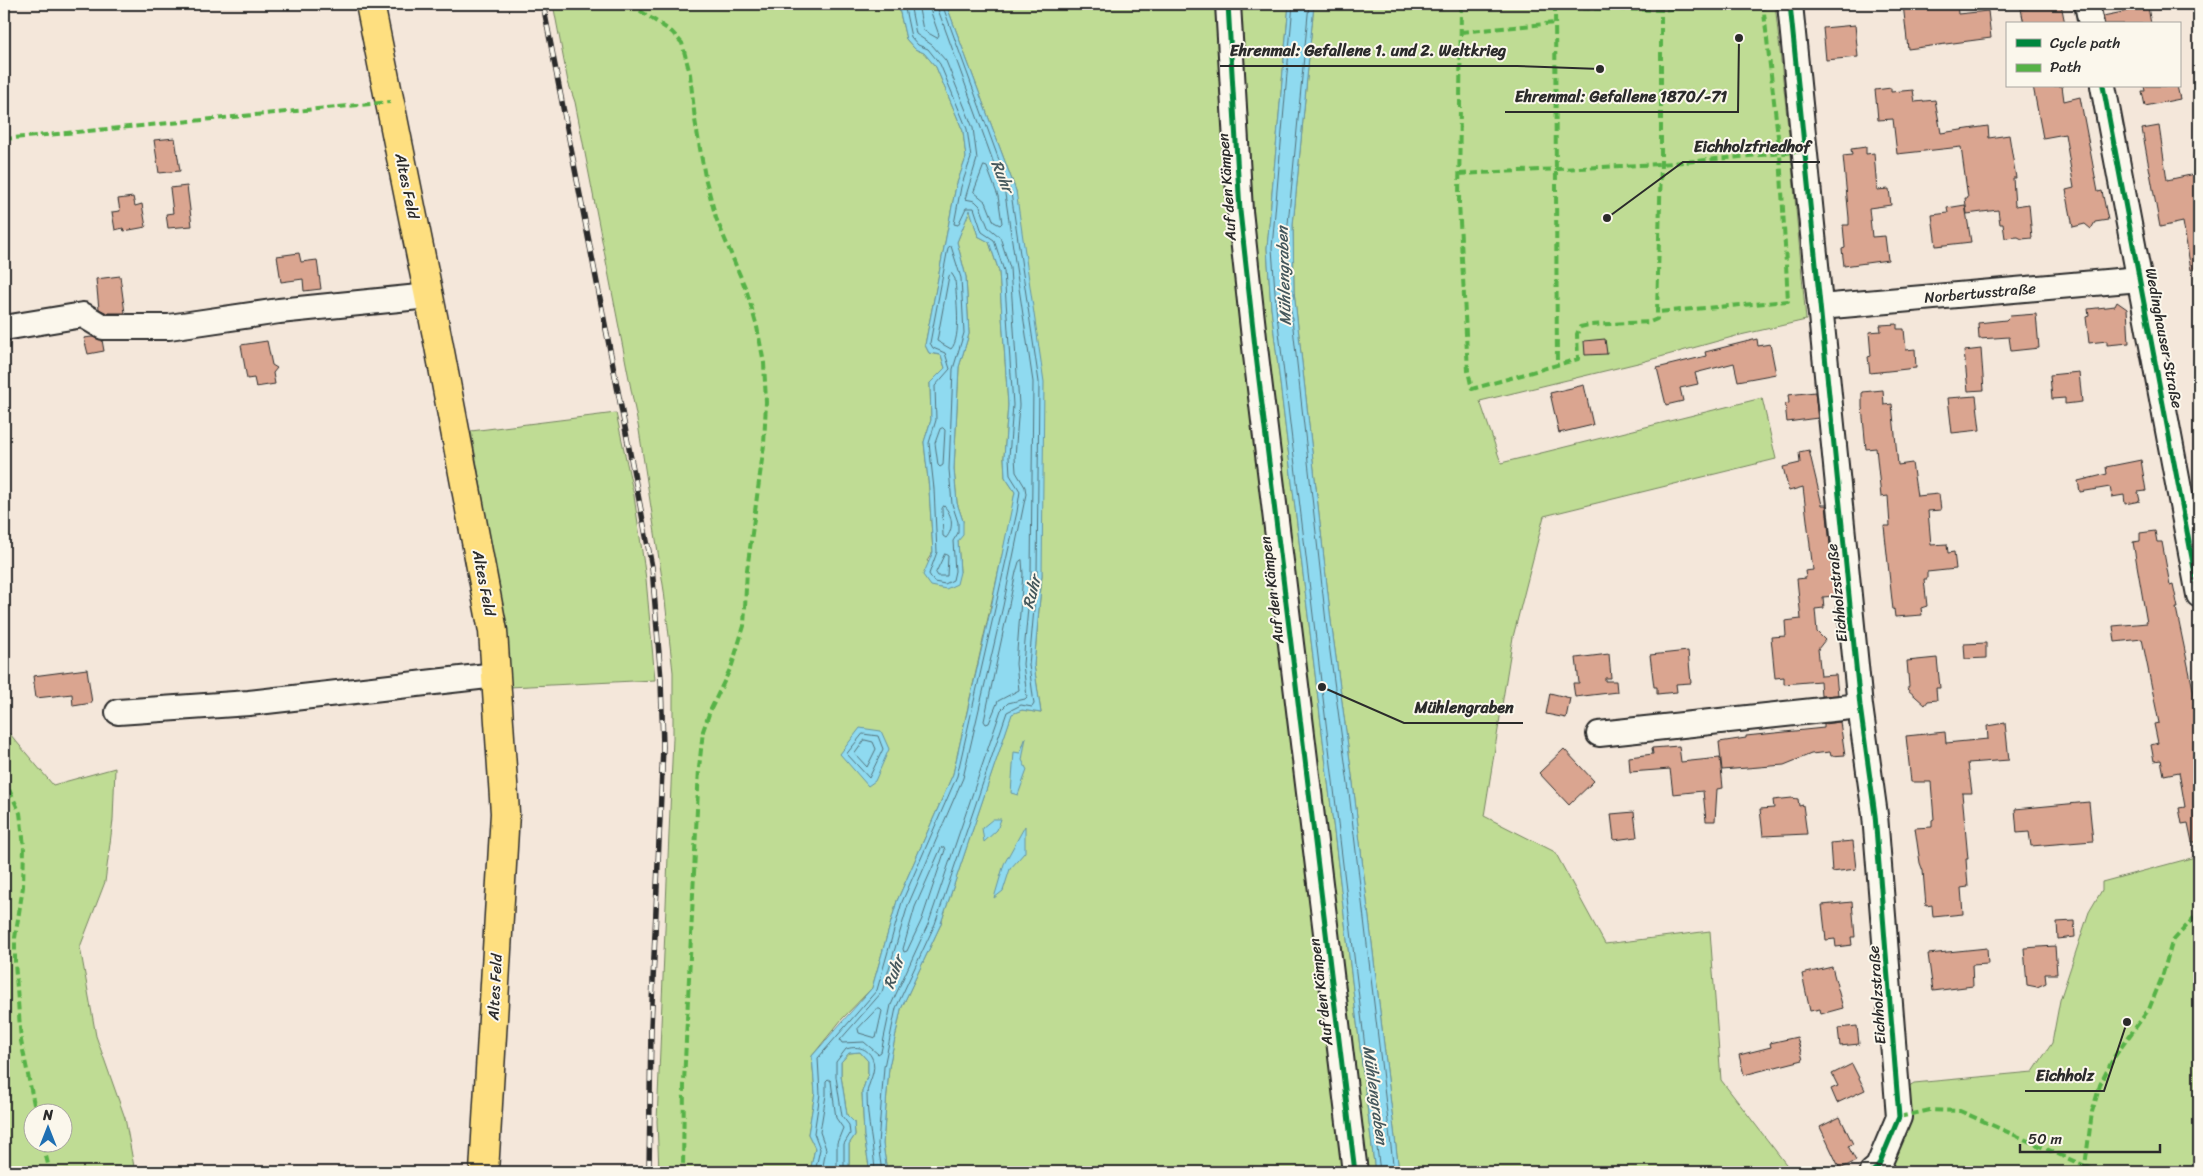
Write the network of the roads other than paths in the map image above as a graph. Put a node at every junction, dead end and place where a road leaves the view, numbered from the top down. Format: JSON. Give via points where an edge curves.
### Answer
{"nodes":[{"id":1,"x":370,"y":4,"type":"edge"},
{"id":2,"x":1228,"y":4,"type":"edge"},
{"id":3,"x":1790,"y":4,"type":"edge"},
{"id":4,"x":2088,"y":4,"type":"edge"},
{"id":5,"x":2091,"y":22,"type":"edge"},
{"id":6,"x":2103,"y":88,"type":"edge"},
{"id":7,"x":2140,"y":279,"type":"junction"},
{"id":8,"x":429,"y":296,"type":"junction"},
{"id":9,"x":1820,"y":307,"type":"junction"},
{"id":10,"x":4,"y":328,"type":"edge"},
{"id":11,"x":2199,"y":595,"type":"edge"},
{"id":12,"x":496,"y":675,"type":"junction"},
{"id":13,"x":1860,"y":706,"type":"junction"},
{"id":14,"x":118,"y":712,"type":"dead end"},
{"id":15,"x":1599,"y":734,"type":"dead end"},
{"id":16,"x":484,"y":1172,"type":"edge"},
{"id":17,"x":1355,"y":1172,"type":"edge"},
{"id":18,"x":1872,"y":1172,"type":"edge"}],
"edges":[{"from":1,"to":8,"type":"main road","name":"Altes Feld"},
{"from":2,"to":17,"type":"street","name":"Auf den Kämpen","via":[[1240,211],[1252,327]]},
{"from":3,"to":9,"type":"street","name":"Eichholzstraße"},
{"from":4,"to":5,"type":"street"},
{"from":6,"to":7,"type":"street","name":"Wedinghauser Straße"},
{"from":7,"to":9,"type":"street","name":"Norbertusstraße"},
{"from":7,"to":11,"type":"street","name":"Wedinghauser Straße"},
{"from":8,"to":10,"type":"street","via":[[279,311],[169,327],[102,327],[83,315]]},
{"from":8,"to":12,"type":"main road","name":"Altes Feld","via":[[493,631]]},
{"from":9,"to":13,"type":"street","name":"Eichholzstraße"},
{"from":12,"to":14,"type":"street","via":[[249,703]]},
{"from":12,"to":16,"type":"main road","name":"Altes Feld","via":[[505,813]]},
{"from":13,"to":15,"type":"street"},
{"from":13,"to":18,"type":"street","name":"Eichholzstraße","via":[[1876,815],[1899,1117],[1878,1167]]}]}
